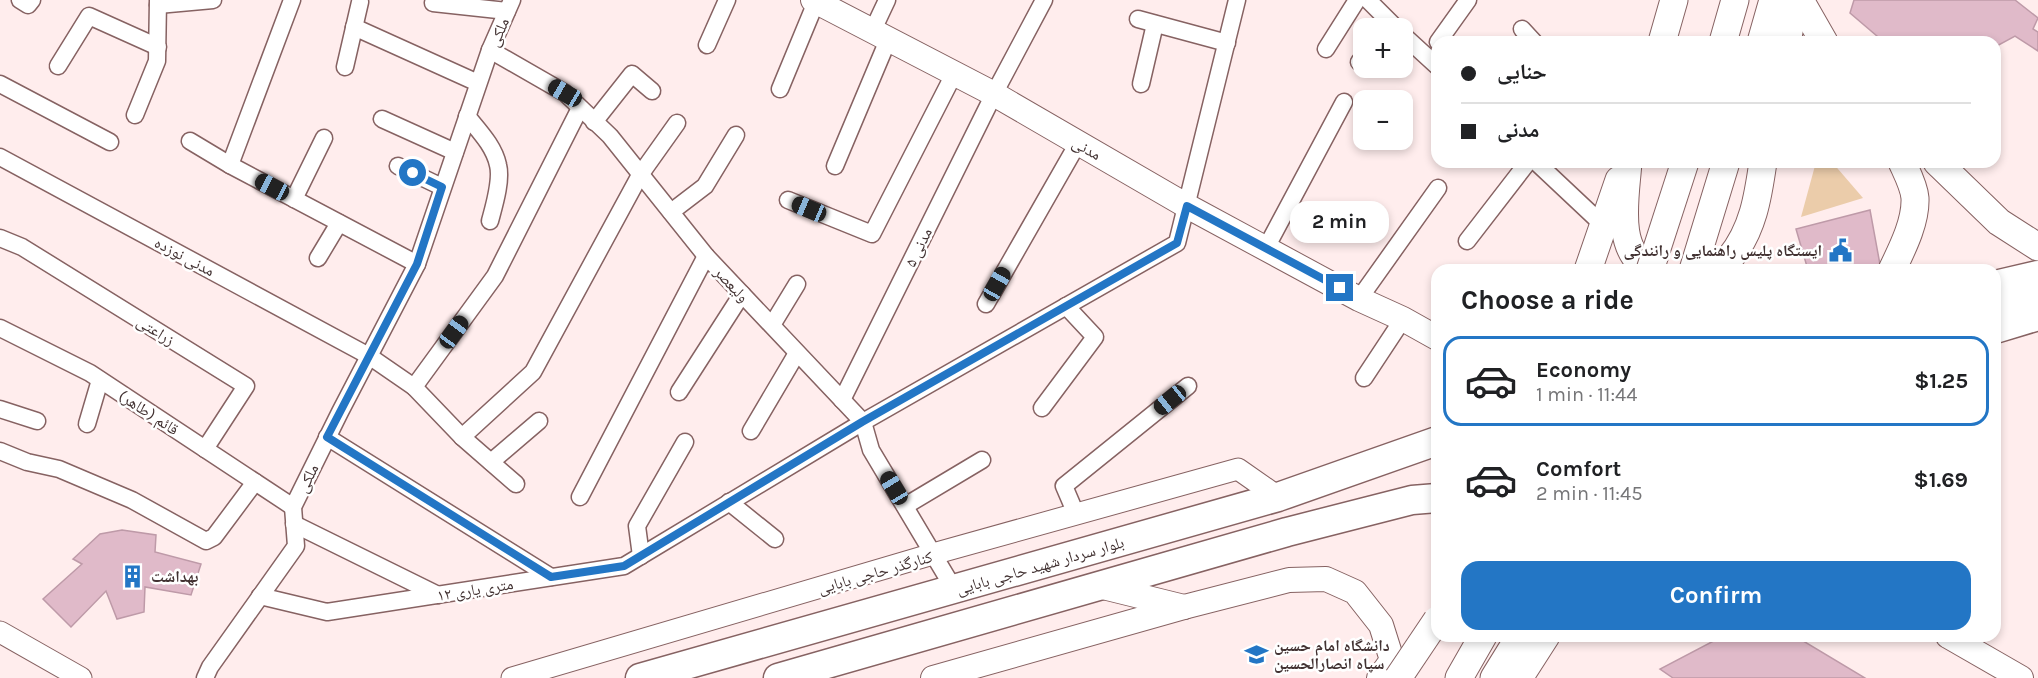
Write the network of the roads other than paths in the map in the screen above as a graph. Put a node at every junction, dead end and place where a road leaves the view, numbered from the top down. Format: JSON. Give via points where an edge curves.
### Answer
{"nodes":[{"id":1,"x":20,"y":0,"type":"edge"},
{"id":2,"x":32,"y":0,"type":"edge"},
{"id":3,"x":213,"y":0,"type":"edge"},
{"id":4,"x":292,"y":0,"type":"edge"},
{"id":5,"x":727,"y":0,"type":"edge"},
{"id":6,"x":887,"y":0,"type":"edge"},
{"id":7,"x":1044,"y":0,"type":"edge"},
{"id":8,"x":1237,"y":0,"type":"edge"},
{"id":9,"x":1357,"y":0,"type":"edge"},
{"id":10,"x":1368,"y":0,"type":"edge"},
{"id":11,"x":1468,"y":0,"type":"edge"},
{"id":12,"x":1674,"y":0,"type":"edge"},
{"id":13,"x":1735,"y":0,"type":"edge"},
{"id":14,"x":1773,"y":0,"type":"edge"},
{"id":15,"x":1798,"y":0,"type":"edge"},
{"id":16,"x":814,"y":1,"type":"edge"},
{"id":17,"x":360,"y":2,"type":"dead end"},
{"id":18,"x":158,"y":3,"type":"edge"},
{"id":19,"x":433,"y":3,"type":"dead end"},
{"id":20,"x":509,"y":6,"type":"edge"},
{"id":21,"x":1383,"y":18,"type":"edge"},
{"id":22,"x":1138,"y":20,"type":"dead end"},
{"id":23,"x":1155,"y":24,"type":"junction"},
{"id":24,"x":354,"y":27,"type":"junction"},
{"id":25,"x":880,"y":36,"type":"junction"},
{"id":26,"x":1445,"y":36,"type":"edge"},
{"id":27,"x":1664,"y":36,"type":"edge"},
{"id":28,"x":1725,"y":36,"type":"edge"},
{"id":29,"x":1763,"y":36,"type":"edge"},
{"id":30,"x":1789,"y":36,"type":"edge"},
{"id":31,"x":1820,"y":36,"type":"edge"},
{"id":32,"x":1413,"y":40,"type":"edge"},
{"id":33,"x":1227,"y":43,"type":"junction"},
{"id":34,"x":707,"y":45,"type":"dead end"},
{"id":35,"x":158,"y":47,"type":"junction"},
{"id":36,"x":1326,"y":49,"type":"dead end"},
{"id":37,"x":490,"y":50,"type":"junction"},
{"id":38,"x":1431,"y":50,"type":"edge"},
{"id":39,"x":58,"y":66,"type":"dead end"},
{"id":40,"x":345,"y":67,"type":"dead end"},
{"id":41,"x":954,"y":74,"type":"junction"},
{"id":42,"x":478,"y":83,"type":"junction"},
{"id":43,"x":0,"y":84,"type":"edge"},
{"id":44,"x":1141,"y":84,"type":"dead end"},
{"id":45,"x":780,"y":89,"type":"dead end"},
{"id":46,"x":652,"y":91,"type":"dead end"},
{"id":47,"x":994,"y":94,"type":"junction"},
{"id":48,"x":1344,"y":102,"type":"dead end"},
{"id":49,"x":580,"y":108,"type":"junction"},
{"id":50,"x":135,"y":115,"type":"dead end"},
{"id":51,"x":467,"y":116,"type":"junction"},
{"id":52,"x":382,"y":119,"type":"dead end"},
{"id":53,"x":594,"y":122,"type":"junction"},
{"id":54,"x":677,"y":123,"type":"dead end"},
{"id":55,"x":736,"y":135,"type":"dead end"},
{"id":56,"x":324,"y":138,"type":"dead end"},
{"id":57,"x":190,"y":141,"type":"dead end"},
{"id":58,"x":110,"y":142,"type":"dead end"},
{"id":59,"x":1078,"y":142,"type":"junction"},
{"id":60,"x":455,"y":152,"type":"junction"},
{"id":61,"x":0,"y":157,"type":"edge"},
{"id":62,"x":230,"y":165,"type":"junction"},
{"id":63,"x":398,"y":166,"type":"dead end"},
{"id":64,"x":835,"y":166,"type":"dead end"},
{"id":65,"x":1523,"y":168,"type":"edge"},
{"id":66,"x":1542,"y":168,"type":"edge"},
{"id":67,"x":1625,"y":168,"type":"edge"},
{"id":68,"x":1627,"y":168,"type":"edge"},
{"id":69,"x":1683,"y":168,"type":"edge"},
{"id":70,"x":1725,"y":168,"type":"edge"},
{"id":71,"x":1743,"y":168,"type":"edge"},
{"id":72,"x":1762,"y":168,"type":"edge"},
{"id":73,"x":1905,"y":168,"type":"edge"},
{"id":74,"x":1943,"y":168,"type":"edge"},
{"id":75,"x":640,"y":175,"type":"junction"},
{"id":76,"x":442,"y":187,"type":"junction"},
{"id":77,"x":1438,"y":188,"type":"dead end"},
{"id":78,"x":294,"y":199,"type":"junction"},
{"id":79,"x":788,"y":200,"type":"dead end"},
{"id":80,"x":1187,"y":206,"type":"junction"},
{"id":81,"x":671,"y":212,"type":"junction"},
{"id":82,"x":490,"y":221,"type":"dead end"},
{"id":83,"x":339,"y":223,"type":"junction"},
{"id":84,"x":1603,"y":225,"type":"junction"},
{"id":85,"x":0,"y":238,"type":"edge"},
{"id":86,"x":1467,"y":241,"type":"dead end"},
{"id":87,"x":2038,"y":247,"type":"edge"},
{"id":88,"x":1266,"y":248,"type":"junction"},
{"id":89,"x":706,"y":256,"type":"junction"},
{"id":90,"x":318,"y":258,"type":"dead end"},
{"id":91,"x":417,"y":264,"type":"junction"},
{"id":92,"x":1590,"y":264,"type":"edge"},
{"id":93,"x":1642,"y":264,"type":"edge"},
{"id":94,"x":1653,"y":264,"type":"edge"},
{"id":95,"x":1703,"y":264,"type":"edge"},
{"id":96,"x":1703,"y":264,"type":"edge"},
{"id":97,"x":1724,"y":264,"type":"edge"},
{"id":98,"x":1895,"y":264,"type":"edge"},
{"id":99,"x":2038,"y":275,"type":"edge"},
{"id":100,"x":797,"y":284,"type":"dead end"},
{"id":101,"x":2001,"y":284,"type":"edge"},
{"id":102,"x":2038,"y":291,"type":"edge"},
{"id":103,"x":742,"y":294,"type":"junction"},
{"id":104,"x":1359,"y":298,"type":"junction"},
{"id":105,"x":2001,"y":301,"type":"edge"},
{"id":106,"x":986,"y":304,"type":"dead end"},
{"id":107,"x":1066,"y":306,"type":"junction"},
{"id":108,"x":2038,"y":316,"type":"edge"},
{"id":109,"x":1403,"y":319,"type":"junction"},
{"id":110,"x":772,"y":326,"type":"junction"},
{"id":111,"x":2001,"y":327,"type":"edge"},
{"id":112,"x":0,"y":328,"type":"edge"},
{"id":113,"x":1431,"y":335,"type":"edge"},
{"id":114,"x":798,"y":353,"type":"junction"},
{"id":115,"x":369,"y":356,"type":"junction"},
{"id":116,"x":1364,"y":378,"type":"dead end"},
{"id":117,"x":100,"y":380,"type":"junction"},
{"id":118,"x":1188,"y":386,"type":"dead end"},
{"id":119,"x":414,"y":387,"type":"junction"},
{"id":120,"x":679,"y":392,"type":"dead end"},
{"id":121,"x":842,"y":400,"type":"junction"},
{"id":122,"x":1042,"y":408,"type":"dead end"},
{"id":123,"x":0,"y":409,"type":"edge"},
{"id":124,"x":38,"y":421,"type":"dead end"},
{"id":125,"x":539,"y":421,"type":"dead end"},
{"id":126,"x":862,"y":422,"type":"junction"},
{"id":127,"x":87,"y":424,"type":"dead end"},
{"id":128,"x":751,"y":431,"type":"dead end"},
{"id":129,"x":327,"y":437,"type":"junction"},
{"id":130,"x":462,"y":437,"type":"junction"},
{"id":131,"x":685,"y":442,"type":"dead end"},
{"id":132,"x":1431,"y":443,"type":"edge"},
{"id":133,"x":205,"y":449,"type":"junction"},
{"id":134,"x":0,"y":451,"type":"edge"},
{"id":135,"x":982,"y":460,"type":"dead end"},
{"id":136,"x":491,"y":462,"type":"junction"},
{"id":137,"x":255,"y":482,"type":"junction"},
{"id":138,"x":516,"y":484,"type":"dead end"},
{"id":139,"x":580,"y":497,"type":"dead end"},
{"id":140,"x":1278,"y":497,"type":"junction"},
{"id":141,"x":1431,"y":498,"type":"edge"},
{"id":142,"x":729,"y":502,"type":"junction"},
{"id":143,"x":905,"y":506,"type":"junction"},
{"id":144,"x":1076,"y":514,"type":"junction"},
{"id":145,"x":294,"y":516,"type":"junction"},
{"id":146,"x":775,"y":539,"type":"dead end"},
{"id":147,"x":933,"y":554,"type":"junction"},
{"id":148,"x":641,"y":556,"type":"junction"},
{"id":149,"x":1035,"y":566,"type":"junction"},
{"id":150,"x":551,"y":577,"type":"junction"},
{"id":151,"x":1099,"y":586,"type":"junction"},
{"id":152,"x":954,"y":589,"type":"junction"},
{"id":153,"x":438,"y":595,"type":"junction"},
{"id":154,"x":260,"y":596,"type":"junction"},
{"id":155,"x":1043,"y":602,"type":"junction"},
{"id":156,"x":1184,"y":607,"type":"junction"},
{"id":157,"x":1431,"y":626,"type":"edge"},
{"id":158,"x":0,"y":632,"type":"edge"},
{"id":159,"x":1431,"y":637,"type":"edge"},
{"id":160,"x":1480,"y":642,"type":"edge"},
{"id":161,"x":1532,"y":642,"type":"edge"},
{"id":162,"x":1534,"y":642,"type":"edge"},
{"id":163,"x":1958,"y":642,"type":"edge"},
{"id":164,"x":1389,"y":672,"type":"edge"},
{"id":165,"x":81,"y":678,"type":"edge"},
{"id":166,"x":205,"y":678,"type":"edge"},
{"id":167,"x":512,"y":678,"type":"edge"},
{"id":168,"x":640,"y":678,"type":"edge"},
{"id":169,"x":778,"y":678,"type":"edge"},
{"id":170,"x":933,"y":678,"type":"edge"},
{"id":171,"x":1459,"y":678,"type":"edge"},
{"id":172,"x":1494,"y":678,"type":"edge"},
{"id":173,"x":1519,"y":678,"type":"edge"},
{"id":174,"x":2021,"y":678,"type":"edge"}],
"edges":[{"from":1,"to":2,"type":"street","via":[[28,4]]},
{"from":3,"to":18,"type":"street"},
{"from":4,"to":62,"type":"street"},
{"from":5,"to":34,"type":"street"},
{"from":6,"to":25,"type":"street"},
{"from":7,"to":47,"type":"street","name":"مدنی ۵"},
{"from":8,"to":33,"type":"street","name":"۱۲ متری یاری"},
{"from":9,"to":36,"type":"street"},
{"from":10,"to":21,"type":"street"},
{"from":11,"to":26,"type":"street"},
{"from":12,"to":27,"type":"main road"},
{"from":13,"to":28,"type":"main road"},
{"from":14,"to":29,"type":"main road"},
{"from":15,"to":30,"type":"main road"},
{"from":15,"to":31,"type":"main road"},
{"from":16,"to":25,"type":"main road","name":"مدنی"},
{"from":16,"to":45,"type":"street"},
{"from":17,"to":24,"type":"street"},
{"from":18,"to":35,"type":"street"},
{"from":19,"to":20,"type":"street"},
{"from":20,"to":37,"type":"street","name":"ملکی"},
{"from":22,"to":23,"type":"street"},
{"from":23,"to":33,"type":"street"},
{"from":23,"to":44,"type":"street"},
{"from":24,"to":40,"type":"street"},
{"from":24,"to":42,"type":"street"},
{"from":25,"to":41,"type":"main road","name":"مدنی"},
{"from":25,"to":64,"type":"street"},
{"from":32,"to":38,"type":"street"},
{"from":33,"to":80,"type":"street","name":"۱۲ متری یاری"},
{"from":35,"to":39,"type":"street","via":[[89,16]]},
{"from":35,"to":50,"type":"street","via":[[158,61]]},
{"from":37,"to":42,"type":"street","name":"ملکی"},
{"from":37,"to":49,"type":"street","name":"ولیعصر","via":[[565,93]]},
{"from":41,"to":47,"type":"main road","name":"مدنی"},
{"from":41,"to":79,"type":"street","via":[[872,234]]},
{"from":42,"to":51,"type":"street","name":"ملکی"},
{"from":43,"to":58,"type":"street"},
{"from":46,"to":53,"type":"street","via":[[632,74]]},
{"from":47,"to":59,"type":"main road","name":"مدنی"},
{"from":47,"to":121,"type":"street","name":"مدنی ۵"},
{"from":48,"to":88,"type":"street"},
{"from":49,"to":53,"type":"street","name":"ولیعصر"},
{"from":49,"to":119,"type":"street","via":[[495,276]]},
{"from":51,"to":60,"type":"street","name":"ملکی"},
{"from":51,"to":82,"type":"street","via":[[486,138],[499,165]]},
{"from":52,"to":60,"type":"street"},
{"from":53,"to":75,"type":"street","name":"ولیعصر"},
{"from":54,"to":75,"type":"street"},
{"from":55,"to":81,"type":"street","via":[[705,186]]},
{"from":56,"to":78,"type":"street"},
{"from":57,"to":62,"type":"street"},
{"from":59,"to":80,"type":"main road","name":"مدنی"},
{"from":59,"to":106,"type":"street"},
{"from":60,"to":76,"type":"street","name":"ملکی"},
{"from":61,"to":115,"type":"street","name":"مدنی نوزده"},
{"from":62,"to":78,"type":"street"},
{"from":63,"to":76,"type":"street"},
{"from":65,"to":86,"type":"street"},
{"from":66,"to":84,"type":"street"},
{"from":67,"to":84,"type":"main road"},
{"from":68,"to":93,"type":"main road","via":[[1627,242]]},
{"from":69,"to":94,"type":"main road","bridge":true},
{"from":70,"to":95,"type":"main road"},
{"from":71,"to":96,"type":"main road"},
{"from":72,"to":97,"type":"main road","via":[[1751,224]]},
{"from":73,"to":98,"type":"main road","via":[[1915,197],[1912,218]]},
{"from":74,"to":87,"type":"main road","via":[[1999,222]]},
{"from":75,"to":81,"type":"street","name":"ولیعصر"},
{"from":75,"to":130,"type":"street","via":[[533,372]]},
{"from":76,"to":91,"type":"street","name":"ملکی"},
{"from":77,"to":104,"type":"street"},
{"from":78,"to":83,"type":"street"},
{"from":80,"to":88,"type":"main road","name":"مدنی"},
{"from":80,"to":107,"type":"street","name":"۱۲ متری یاری","via":[[1177,243]]},
{"from":81,"to":89,"type":"street","name":"ولیعصر"},
{"from":83,"to":90,"type":"street"},
{"from":83,"to":91,"type":"street"},
{"from":84,"to":92,"type":"main road"},
{"from":85,"to":133,"type":"street","name":"زراعتی","via":[[22,247],[246,386]]},
{"from":88,"to":104,"type":"main road","name":"مدنی"},
{"from":89,"to":103,"type":"street","name":"ولیعصر"},
{"from":89,"to":139,"type":"street"},
{"from":91,"to":115,"type":"street","name":"ملکی"},
{"from":99,"to":101,"type":"highway"},
{"from":100,"to":110,"type":"street"},
{"from":102,"to":105,"type":"main road"},
{"from":103,"to":110,"type":"street","name":"ولیعصر"},
{"from":103,"to":120,"type":"street"},
{"from":104,"to":109,"type":"main road","name":"مدنی"},
{"from":107,"to":122,"type":"street","via":[[1095,337]]},
{"from":107,"to":126,"type":"street","name":"۱۲ متری یاری"},
{"from":108,"to":111,"type":"highway"},
{"from":109,"to":113,"type":"main road","name":"مدنی"},
{"from":109,"to":116,"type":"street"},
{"from":110,"to":114,"type":"street","name":"ولیعصر"},
{"from":112,"to":117,"type":"street","name":"قائم (طاهر)"},
{"from":114,"to":121,"type":"street","name":"ولیعصر"},
{"from":114,"to":128,"type":"street"},
{"from":115,"to":119,"type":"street","name":"مدنی نوزده"},
{"from":115,"to":129,"type":"street","name":"ملکی"},
{"from":117,"to":127,"type":"street"},
{"from":117,"to":133,"type":"street","name":"قائم (طاهر)"},
{"from":118,"to":144,"type":"street","via":[[1064,486]]},
{"from":119,"to":130,"type":"street","name":"مدنی نوزده"},
{"from":121,"to":126,"type":"street","name":"ولیعصر"},
{"from":123,"to":124,"type":"street"},
{"from":125,"to":136,"type":"street"},
{"from":126,"to":142,"type":"street","name":"۱۲ متری یاری"},
{"from":126,"to":143,"type":"street","name":"ولیعصر","via":[[871,450]]},
{"from":129,"to":145,"type":"street","name":"ملکی"},
{"from":129,"to":150,"type":"street"},
{"from":130,"to":136,"type":"street","name":"مدنی نوزده"},
{"from":131,"to":148,"type":"street","via":[[637,526]]},
{"from":132,"to":140,"type":"highway","name":"بلوار سردار شهید حاجی بابایی"},
{"from":133,"to":137,"type":"street","name":"قائم (طاهر)"},
{"from":134,"to":137,"type":"street","via":[[59,469],[132,500],[206,541],[214,537]]},
{"from":135,"to":143,"type":"street"},
{"from":136,"to":138,"type":"street","name":"مدنی نوزده"},
{"from":137,"to":145,"type":"street","name":"قائم (طاهر)"},
{"from":140,"to":144,"type":"street","name":"کنارگذر حاجی بابایی","via":[[1239,469]]},
{"from":140,"to":149,"type":"highway","name":"بلوار سردار شهید حاجی بابایی"},
{"from":141,"to":151,"type":"highway","via":[[1367,512]]},
{"from":142,"to":146,"type":"street"},
{"from":142,"to":148,"type":"street","name":"۱۲ متری یاری"},
{"from":143,"to":147,"type":"street","name":"ولیعصر"},
{"from":144,"to":147,"type":"street","name":"کنارگذر حاجی بابایی"},
{"from":145,"to":153,"type":"street","name":"قائم (طاهر)"},
{"from":145,"to":154,"type":"street","name":"ملکی","via":[[296,546]]},
{"from":147,"to":152,"type":"street","name":"ولیعصر"},
{"from":147,"to":167,"type":"street","name":"کنارگذر حاجی بابایی"},
{"from":148,"to":150,"type":"street","name":"۱۲ متری یاری","via":[[624,566]]},
{"from":149,"to":152,"type":"highway","name":"بلوار سردار شهید حاجی بابایی"},
{"from":149,"to":155,"type":"highway"},
{"from":150,"to":153,"type":"street","name":"۱۲ متری یاری"},
{"from":151,"to":155,"type":"highway"},
{"from":151,"to":156,"type":"main road"},
{"from":152,"to":168,"type":"highway","name":"بلوار سردار شهید حاجی بابایی"},
{"from":153,"to":154,"type":"street","name":"۱۲ متری یاری","via":[[327,612]]},
{"from":154,"to":166,"type":"street","name":"ملکی"},
{"from":155,"to":169,"type":"highway"},
{"from":156,"to":164,"type":"main road","via":[[1289,580],[1326,579],[1355,591],[1381,625]]},
{"from":156,"to":170,"type":"main road"},
{"from":157,"to":164,"type":"main road","bridge":true},
{"from":158,"to":165,"type":"street"},
{"from":159,"to":164,"type":"main road"},
{"from":160,"to":171,"type":"main road"},
{"from":161,"to":172,"type":"main road"},
{"from":162,"to":173,"type":"main road"},
{"from":163,"to":174,"type":"main road"}]}
